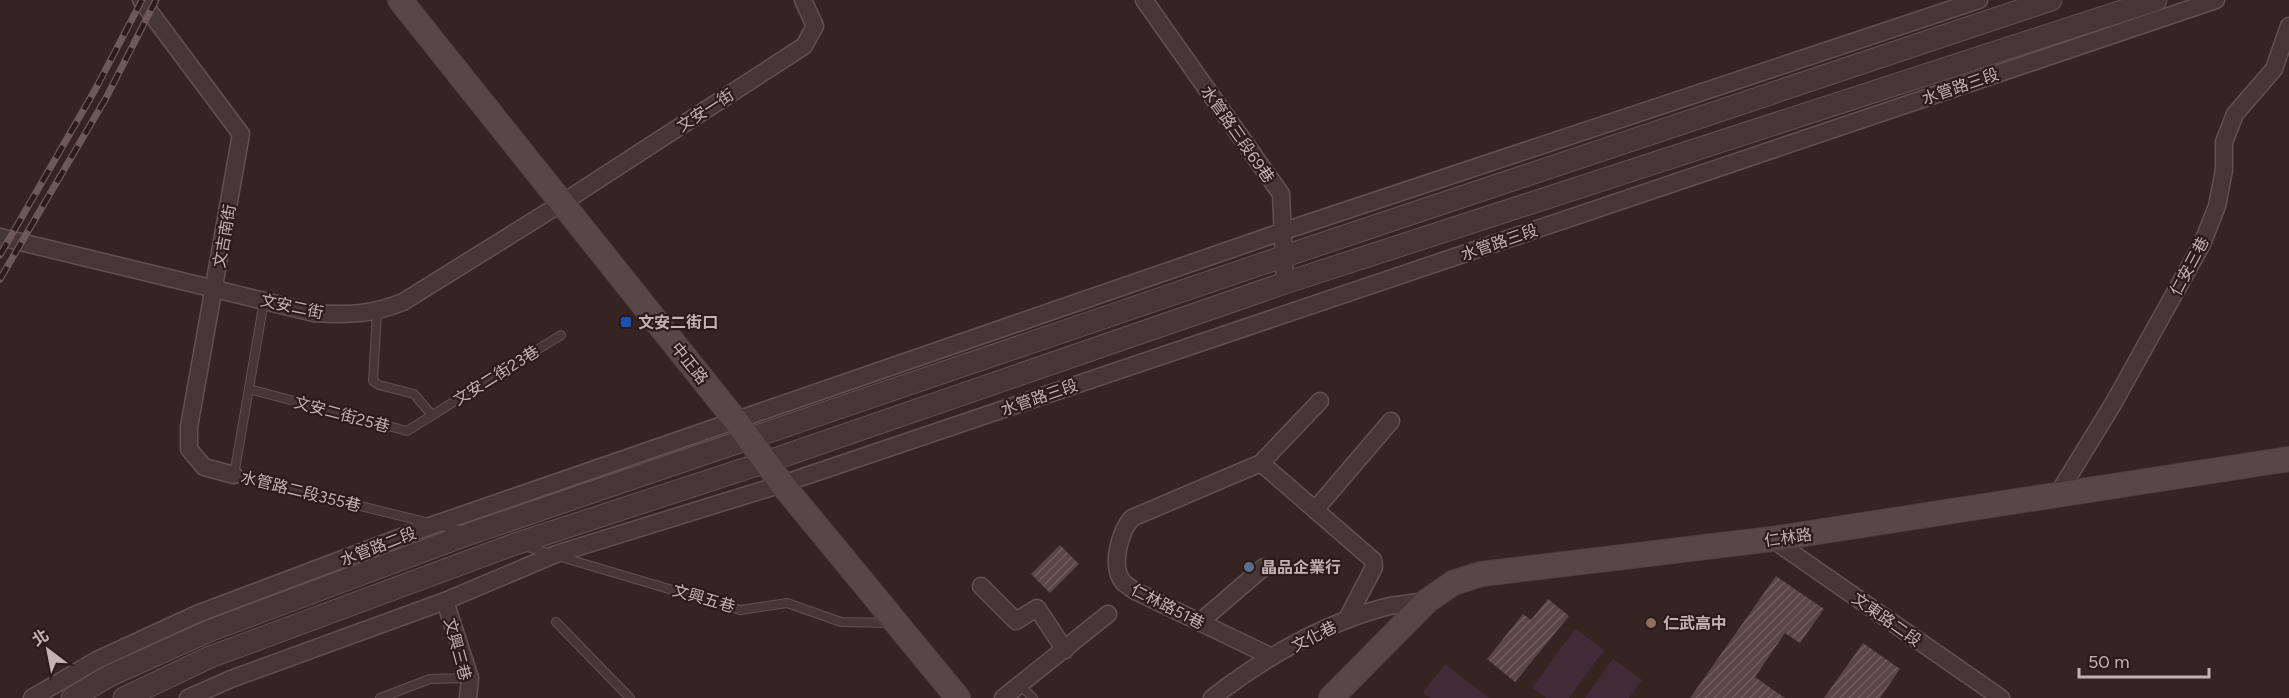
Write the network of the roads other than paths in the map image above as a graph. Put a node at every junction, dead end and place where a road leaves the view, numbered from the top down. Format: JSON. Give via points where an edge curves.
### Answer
{"nodes":[{"id":1,"x":141,"y":0,"type":"edge"},
{"id":2,"x":400,"y":0,"type":"edge"},
{"id":3,"x":803,"y":0,"type":"edge"},
{"id":4,"x":1144,"y":0,"type":"edge"},
{"id":5,"x":1979,"y":0,"type":"edge"},
{"id":6,"x":2051,"y":0,"type":"edge"},
{"id":7,"x":2156,"y":0,"type":"edge"},
{"id":8,"x":2216,"y":0,"type":"edge"},
{"id":9,"x":2289,"y":26,"type":"edge"},
{"id":10,"x":562,"y":203,"type":"junction"},
{"id":11,"x":1284,"y":231,"type":"junction"},
{"id":12,"x":0,"y":237,"type":"edge"},
{"id":13,"x":1286,"y":256,"type":"junction"},
{"id":14,"x":1285,"y":283,"type":"junction"},
{"id":15,"x":215,"y":288,"type":"junction"},
{"id":16,"x":264,"y":301,"type":"junction"},
{"id":17,"x":377,"y":312,"type":"junction"},
{"id":18,"x":561,"y":335,"type":"dead end"},
{"id":19,"x":249,"y":389,"type":"junction"},
{"id":20,"x":1320,"y":401,"type":"dead end"},
{"id":21,"x":431,"y":414,"type":"junction"},
{"id":22,"x":1391,"y":421,"type":"dead end"},
{"id":23,"x":743,"y":431,"type":"junction"},
{"id":24,"x":2289,"y":459,"type":"edge"},
{"id":25,"x":766,"y":462,"type":"junction"},
{"id":26,"x":1261,"y":463,"type":"junction"},
{"id":27,"x":234,"y":475,"type":"junction"},
{"id":28,"x":782,"y":484,"type":"junction"},
{"id":29,"x":2056,"y":496,"type":"junction"},
{"id":30,"x":1315,"y":510,"type":"junction"},
{"id":31,"x":434,"y":525,"type":"junction"},
{"id":32,"x":472,"y":533,"type":"junction"},
{"id":33,"x":1773,"y":539,"type":"junction"},
{"id":34,"x":515,"y":544,"type":"junction"},
{"id":35,"x":556,"y":554,"type":"junction"},
{"id":36,"x":1264,"y":567,"type":"dead end"},
{"id":37,"x":981,"y":586,"type":"dead end"},
{"id":38,"x":445,"y":601,"type":"junction"},
{"id":39,"x":1427,"y":601,"type":"junction"},
{"id":40,"x":1108,"y":614,"type":"dead end"},
{"id":41,"x":1347,"y":619,"type":"junction"},
{"id":42,"x":556,"y":622,"type":"dead end"},
{"id":43,"x":1200,"y":622,"type":"junction"},
{"id":44,"x":895,"y":623,"type":"junction"},
{"id":45,"x":1065,"y":650,"type":"junction"},
{"id":46,"x":1272,"y":657,"type":"junction"},
{"id":47,"x":470,"y":678,"type":"junction"},
{"id":48,"x":1020,"y":685,"type":"junction"},
{"id":49,"x":32,"y":698,"type":"edge"},
{"id":50,"x":72,"y":698,"type":"edge"},
{"id":51,"x":124,"y":698,"type":"edge"},
{"id":52,"x":188,"y":698,"type":"edge"},
{"id":53,"x":380,"y":698,"type":"edge"},
{"id":54,"x":468,"y":698,"type":"edge"},
{"id":55,"x":630,"y":698,"type":"edge"},
{"id":56,"x":958,"y":698,"type":"edge"},
{"id":57,"x":1003,"y":698,"type":"edge"},
{"id":58,"x":1033,"y":698,"type":"edge"},
{"id":59,"x":1212,"y":698,"type":"edge"},
{"id":60,"x":1331,"y":698,"type":"edge"},
{"id":61,"x":2001,"y":698,"type":"edge"}],
"edges":[{"from":1,"to":15,"type":"street","name":"文吉南街","via":[[242,134]]},
{"from":2,"to":10,"type":"main road","name":"中正路"},
{"from":3,"to":10,"type":"street","name":"文安一街","via":[[815,26],[804,46]]},
{"from":4,"to":11,"type":"street","name":"水管路三段69巷","via":[[1281,194]]},
{"from":5,"to":11,"type":"street"},
{"from":6,"to":13,"type":"street"},
{"from":7,"to":14,"type":"street","name":"水管路三段"},
{"from":8,"to":28,"type":"street","name":"水管路三段"},
{"from":9,"to":29,"type":"street","name":"仁安三巷","via":[[2274,69],[2235,114],[2224,142],[2224,170],[2217,206],[2202,244],[2113,404]]},
{"from":10,"to":17,"type":"street","name":"文安二街","via":[[403,302]]},
{"from":10,"to":23,"type":"main road","name":"中正路"},
{"from":11,"to":13,"type":"street","name":"水管路三段69巷"},
{"from":11,"to":23,"type":"street"},
{"from":12,"to":15,"type":"street","name":"文安二街"},
{"from":13,"to":14,"type":"street","name":"水管路三段69巷"},
{"from":13,"to":23,"type":"street"},
{"from":14,"to":25,"type":"street","name":"水管路三段"},
{"from":15,"to":16,"type":"street","name":"文安二街"},
{"from":15,"to":27,"type":"street","name":"文吉南街","via":[[189,428],[189,449],[204,467]]},
{"from":16,"to":17,"type":"street","name":"文安二街","via":[[314,313]]},
{"from":16,"to":19,"type":"lane","name":"水管路二段355巷"},
{"from":17,"to":21,"type":"lane","via":[[373,381],[414,394]]},
{"from":18,"to":21,"type":"lane","name":"文安二街23巷"},
{"from":19,"to":21,"type":"lane","name":"文安二街25巷","via":[[407,431]]},
{"from":19,"to":27,"type":"lane","name":"水管路二段355巷"},
{"from":20,"to":26,"type":"street","name":"仁林路51巷"},
{"from":22,"to":30,"type":"street"},
{"from":23,"to":25,"type":"main road","name":"中正路"},
{"from":23,"to":31,"type":"street","name":"水管路二段"},
{"from":23,"to":32,"type":"street","name":"水管路二段"},
{"from":24,"to":29,"type":"main road","name":"仁林路"},
{"from":25,"to":28,"type":"main road","name":"中正路"},
{"from":25,"to":34,"type":"street"},
{"from":26,"to":30,"type":"street"},
{"from":26,"to":43,"type":"street","name":"仁林路51巷","via":[[1132,518],[1120,539],[1118,563],[1122,580],[1135,591]]},
{"from":27,"to":31,"type":"lane","name":"水管路二段355巷"},
{"from":28,"to":35,"type":"street"},
{"from":28,"to":44,"type":"main road","name":"中正路"},
{"from":29,"to":33,"type":"main road","name":"仁林路"},
{"from":30,"to":41,"type":"street","via":[[1373,560],[1374,567]]},
{"from":31,"to":32,"type":"lane","name":"水管路二段355巷"},
{"from":31,"to":49,"type":"street","name":"水管路二段","via":[[197,614],[97,660]]},
{"from":32,"to":34,"type":"lane","name":"文興五巷"},
{"from":32,"to":50,"type":"street","name":"水管路二段","via":[[209,631],[109,676]]},
{"from":33,"to":39,"type":"main road","name":"仁林路","via":[[1482,574],[1453,583]]},
{"from":33,"to":61,"type":"street","name":"文東路二段"},
{"from":34,"to":35,"type":"lane","name":"文興五巷"},
{"from":34,"to":51,"type":"street","via":[[210,657]]},
{"from":35,"to":38,"type":"street"},
{"from":35,"to":44,"type":"lane","name":"文興五巷","via":[[740,610],[787,603],[841,622]]},
{"from":36,"to":43,"type":"street"},
{"from":37,"to":45,"type":"street","via":[[1016,621],[1037,608]]},
{"from":38,"to":47,"type":"street","name":"文興三巷"},
{"from":38,"to":52,"type":"street"},
{"from":39,"to":41,"type":"street","name":"文化巷"},
{"from":39,"to":60,"type":"main road","name":"仁林路"},
{"from":40,"to":45,"type":"street"},
{"from":41,"to":46,"type":"street","name":"文化巷"},
{"from":42,"to":55,"type":"lane"},
{"from":43,"to":46,"type":"street","name":"仁林路51巷"},
{"from":44,"to":56,"type":"main road","name":"中正路"},
{"from":45,"to":48,"type":"street"},
{"from":46,"to":59,"type":"street","name":"文化巷"},
{"from":47,"to":53,"type":"lane","via":[[430,679]]},
{"from":47,"to":54,"type":"street","name":"文興三巷"},
{"from":48,"to":57,"type":"street"},
{"from":48,"to":58,"type":"lane"}]}
